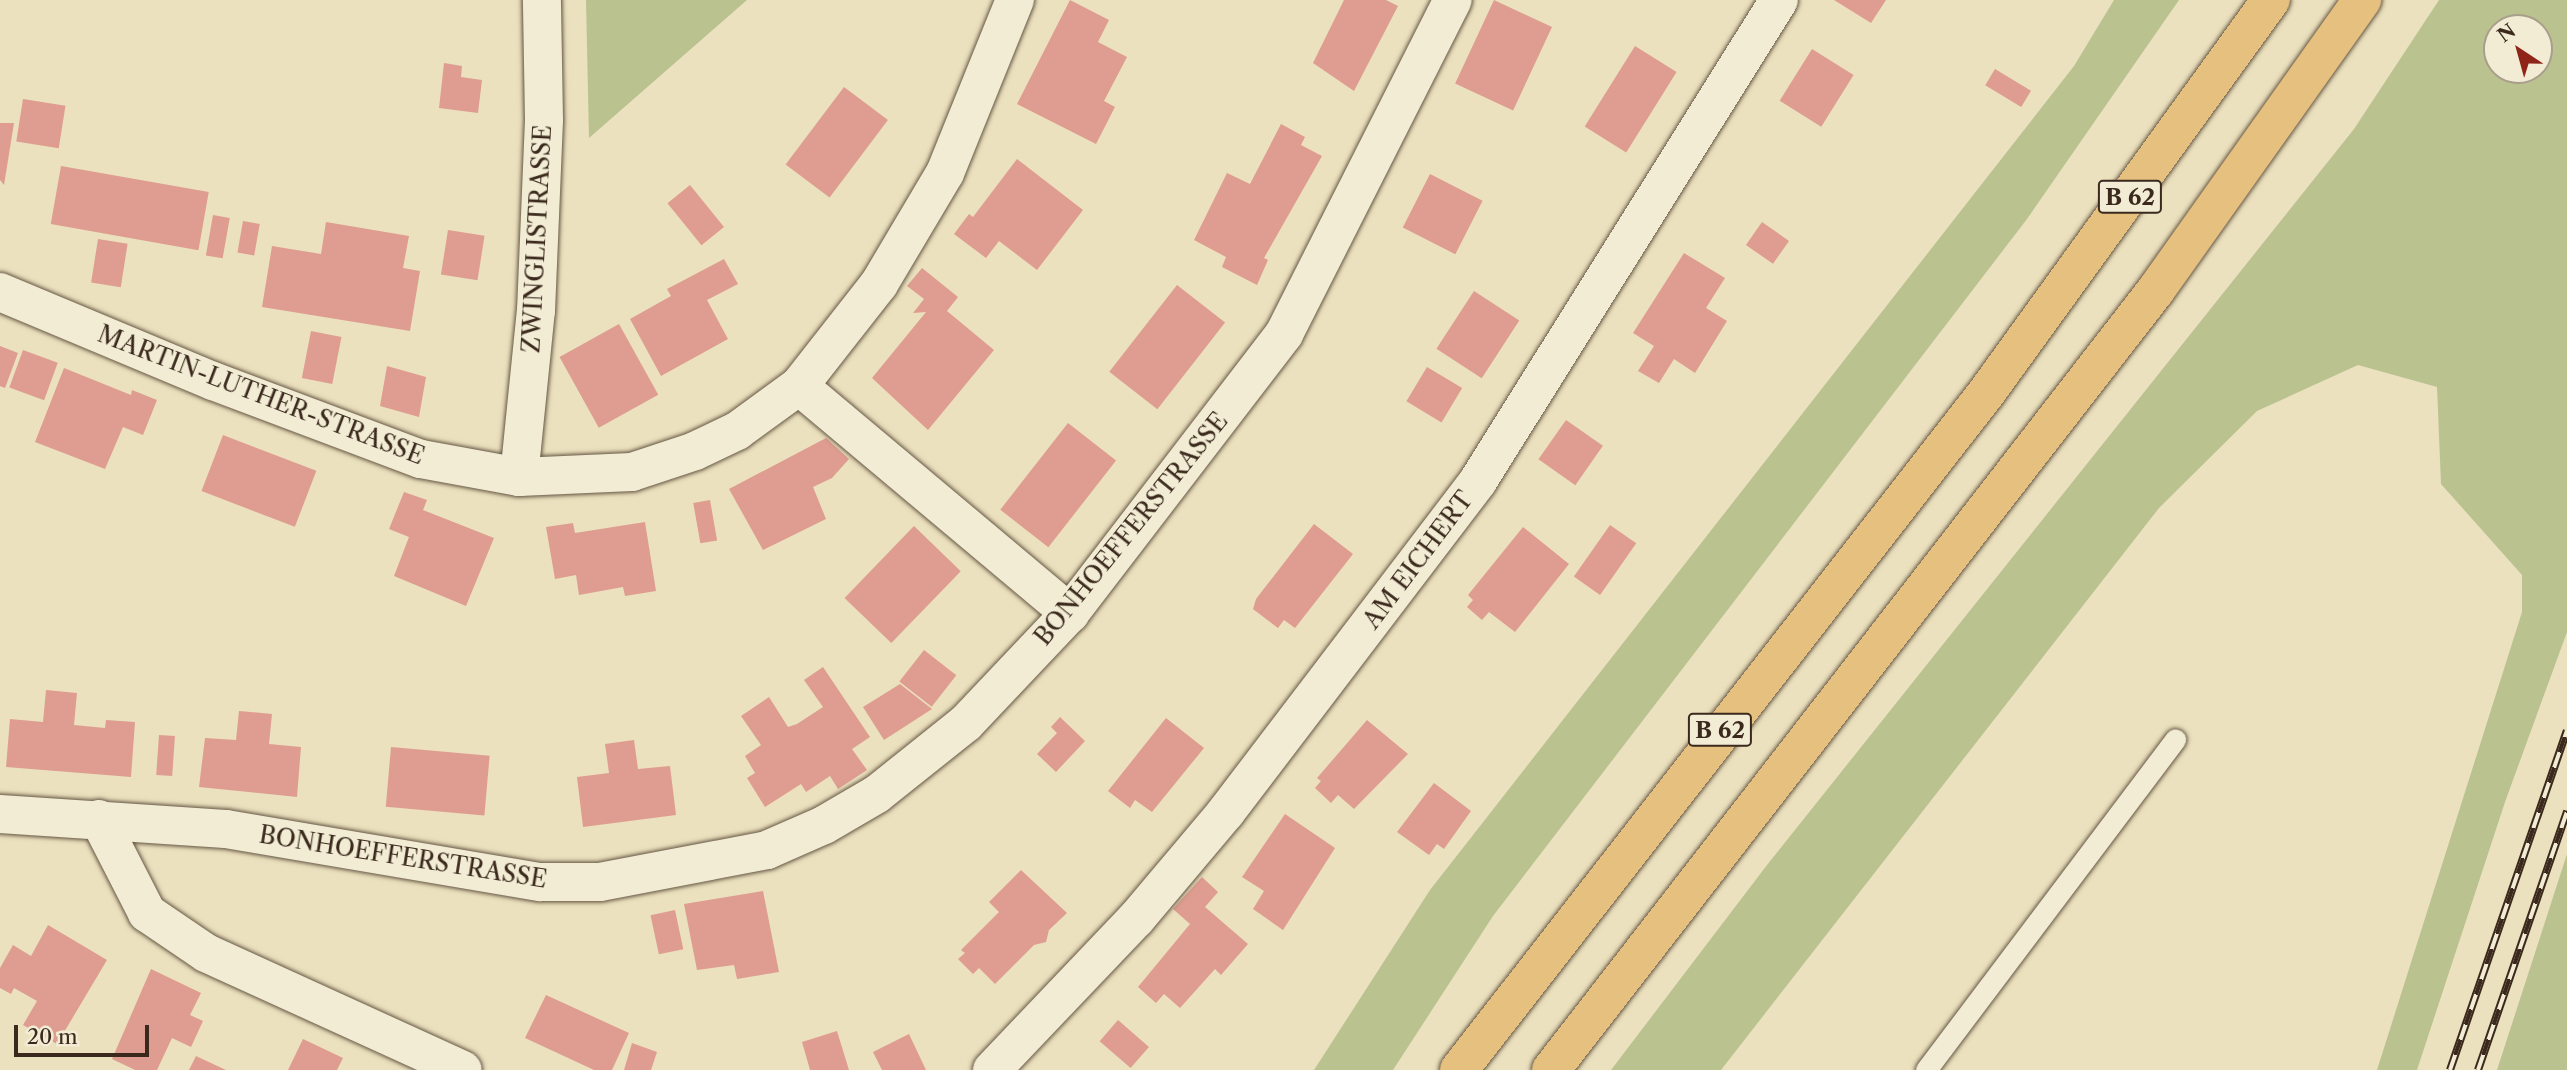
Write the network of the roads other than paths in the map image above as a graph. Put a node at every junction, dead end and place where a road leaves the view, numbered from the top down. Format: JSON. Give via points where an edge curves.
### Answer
{"nodes":[{"id":1,"x":542,"y":0,"type":"edge"},
{"id":2,"x":1015,"y":0,"type":"edge"},
{"id":3,"x":1453,"y":0,"type":"edge"},
{"id":4,"x":1779,"y":0,"type":"edge"},
{"id":5,"x":2239,"y":0,"type":"edge"},
{"id":6,"x":2271,"y":0,"type":"edge"},
{"id":7,"x":2362,"y":0,"type":"edge"},
{"id":8,"x":2088,"y":256,"type":"junction"},
{"id":9,"x":0,"y":292,"type":"edge"},
{"id":10,"x":799,"y":386,"type":"junction"},
{"id":11,"x":519,"y":477,"type":"junction"},
{"id":12,"x":1070,"y":612,"type":"junction"},
{"id":13,"x":2175,"y":738,"type":"dead end"},
{"id":14,"x":0,"y":814,"type":"edge"},
{"id":15,"x":99,"y":819,"type":"junction"},
{"id":16,"x":463,"y":1070,"type":"edge"},
{"id":17,"x":992,"y":1070,"type":"edge"},
{"id":18,"x":1459,"y":1070,"type":"edge"},
{"id":19,"x":1551,"y":1070,"type":"edge"},
{"id":20,"x":1926,"y":1070,"type":"edge"}],
"edges":[{"from":1,"to":11,"type":"street","name":"ZWINGLISTRASSE","via":[[544,120],[536,311]]},
{"from":2,"to":10,"type":"street","name":"MARTIN-LUTHER-STRASSE","via":[[945,173],[879,284]]},
{"from":3,"to":12,"type":"street","name":"BONHOEFFERSTRASSE","via":[[1284,334]]},
{"from":4,"to":17,"type":"street","name":"AM EICHERT","via":[[1478,481],[1226,812],[1136,919]]},
{"from":5,"to":8,"type":"highway","number":"B 62"},
{"from":6,"to":8,"type":"highway","number":"B 62"},
{"from":7,"to":19,"type":"highway","via":[[2156,290]]},
{"from":8,"to":18,"type":"highway","number":"B 62"},
{"from":9,"to":11,"type":"street","name":"MARTIN-LUTHER-STRASSE","via":[[213,381],[421,459]]},
{"from":10,"to":11,"type":"street","name":"MARTIN-LUTHER-STRASSE","via":[[737,431],[695,452],[632,472]]},
{"from":10,"to":12,"type":"street"},
{"from":12,"to":15,"type":"street","name":"BONHOEFFERSTRASSE","via":[[966,723],[877,794],[824,825],[767,850],[600,882],[541,882],[226,829]]},
{"from":13,"to":20,"type":"lane"},
{"from":14,"to":15,"type":"street","name":"BONHOEFFERSTRASSE"},
{"from":15,"to":16,"type":"street","via":[[147,913],[206,953]]}]}
